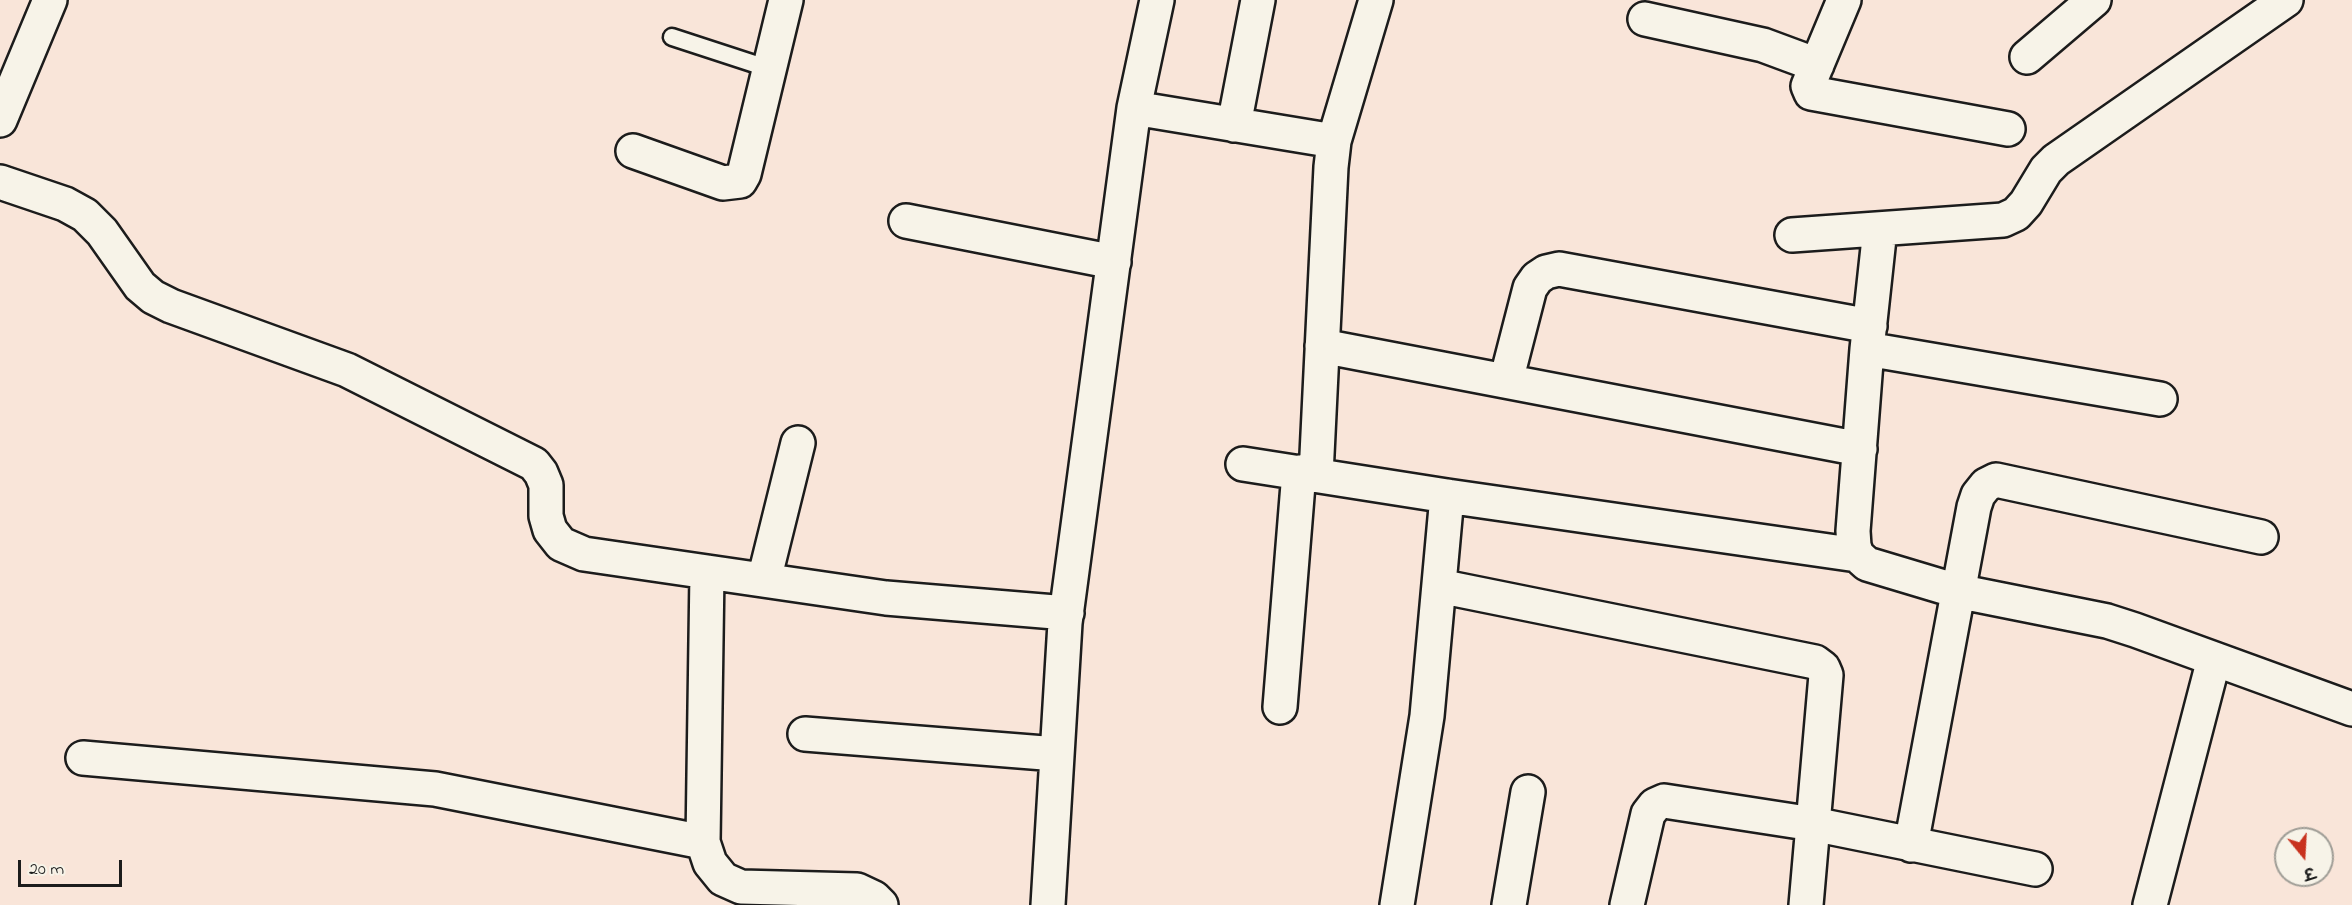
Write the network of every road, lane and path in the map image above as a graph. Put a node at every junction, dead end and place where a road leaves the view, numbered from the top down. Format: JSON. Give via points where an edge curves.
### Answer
{"nodes":[{"id":1,"x":50,"y":0,"type":"edge"},
{"id":2,"x":786,"y":0,"type":"edge"},
{"id":3,"x":1157,"y":0,"type":"edge"},
{"id":4,"x":1258,"y":0,"type":"edge"},
{"id":5,"x":1376,"y":0,"type":"edge"},
{"id":6,"x":1844,"y":0,"type":"edge"},
{"id":7,"x":2094,"y":0,"type":"edge"},
{"id":8,"x":2286,"y":0,"type":"edge"},
{"id":9,"x":1645,"y":19,"type":"dead end"},
{"id":10,"x":672,"y":37,"type":"dead end"},
{"id":11,"x":2027,"y":57,"type":"dead end"},
{"id":12,"x":1817,"y":65,"type":"junction"},
{"id":13,"x":770,"y":69,"type":"junction"},
{"id":14,"x":1134,"y":108,"type":"junction"},
{"id":15,"x":0,"y":120,"type":"edge"},
{"id":16,"x":1234,"y":125,"type":"junction"},
{"id":17,"x":2008,"y":129,"type":"dead end"},
{"id":18,"x":1334,"y":141,"type":"junction"},
{"id":19,"x":633,"y":151,"type":"dead end"},
{"id":20,"x":0,"y":182,"type":"edge"},
{"id":21,"x":906,"y":221,"type":"dead end"},
{"id":22,"x":1880,"y":229,"type":"junction"},
{"id":23,"x":1792,"y":236,"type":"dead end"},
{"id":24,"x":1114,"y":262,"type":"junction"},
{"id":25,"x":1869,"y":338,"type":"junction"},
{"id":26,"x":1322,"y":346,"type":"junction"},
{"id":27,"x":1506,"y":381,"type":"junction"},
{"id":28,"x":2160,"y":399,"type":"dead end"},
{"id":29,"x":798,"y":443,"type":"dead end"},
{"id":30,"x":1860,"y":449,"type":"junction"},
{"id":31,"x":1243,"y":464,"type":"dead end"},
{"id":32,"x":1307,"y":474,"type":"junction"},
{"id":33,"x":1447,"y":496,"type":"junction"},
{"id":34,"x":2261,"y":537,"type":"dead end"},
{"id":35,"x":1857,"y":555,"type":"junction"},
{"id":36,"x":707,"y":572,"type":"junction"},
{"id":37,"x":764,"y":580,"type":"junction"},
{"id":38,"x":1439,"y":586,"type":"junction"},
{"id":39,"x":1957,"y":591,"type":"junction"},
{"id":40,"x":1067,"y":613,"type":"junction"},
{"id":41,"x":2214,"y":659,"type":"junction"},
{"id":42,"x":1280,"y":707,"type":"dead end"},
{"id":43,"x":2352,"y":709,"type":"edge"},
{"id":44,"x":805,"y":734,"type":"dead end"},
{"id":45,"x":1057,"y":754,"type":"junction"},
{"id":46,"x":83,"y":758,"type":"dead end"},
{"id":47,"x":1528,"y":792,"type":"dead end"},
{"id":48,"x":1813,"y":825,"type":"junction"},
{"id":49,"x":703,"y":842,"type":"junction"},
{"id":50,"x":1911,"y":845,"type":"junction"},
{"id":51,"x":2035,"y":869,"type":"dead end"},
{"id":52,"x":881,"y":905,"type":"edge"},
{"id":53,"x":1048,"y":905,"type":"edge"},
{"id":54,"x":1397,"y":905,"type":"edge"},
{"id":55,"x":1509,"y":905,"type":"edge"},
{"id":56,"x":1626,"y":905,"type":"edge"},
{"id":57,"x":1806,"y":905,"type":"edge"},
{"id":58,"x":2150,"y":905,"type":"edge"}],
"edges":[{"from":1,"to":15,"type":"street"},
{"from":2,"to":13,"type":"street"},
{"from":3,"to":14,"type":"street"},
{"from":4,"to":16,"type":"street"},
{"from":5,"to":18,"type":"street"},
{"from":6,"to":12,"type":"street"},
{"from":7,"to":11,"type":"street"},
{"from":8,"to":22,"type":"street","via":[[2056,160],[2016,214],[2003,220]]},
{"from":9,"to":12,"type":"street","via":[[1763,45]]},
{"from":10,"to":13,"type":"lane"},
{"from":12,"to":17,"type":"street","via":[[1808,86],[1811,93],[1819,96]]},
{"from":13,"to":19,"type":"street","via":[[740,181],[723,183]]},
{"from":14,"to":16,"type":"street"},
{"from":14,"to":24,"type":"street"},
{"from":16,"to":18,"type":"street"},
{"from":18,"to":26,"type":"street"},
{"from":20,"to":36,"type":"street","via":[[65,204],[85,215],[153,297],[347,370],[534,464],[546,484],[550,531],[561,544],[584,554]]},
{"from":21,"to":24,"type":"street"},
{"from":22,"to":23,"type":"street"},
{"from":22,"to":25,"type":"street"},
{"from":24,"to":40,"type":"street"},
{"from":25,"to":27,"type":"street","via":[[1559,269],[1546,272],[1530,288]]},
{"from":25,"to":28,"type":"street"},
{"from":25,"to":30,"type":"street"},
{"from":26,"to":27,"type":"street"},
{"from":26,"to":32,"type":"street"},
{"from":27,"to":30,"type":"street"},
{"from":29,"to":37,"type":"street"},
{"from":30,"to":35,"type":"street","via":[[1853,531]]},
{"from":31,"to":32,"type":"street"},
{"from":32,"to":33,"type":"street"},
{"from":32,"to":42,"type":"street"},
{"from":33,"to":35,"type":"street"},
{"from":33,"to":38,"type":"street"},
{"from":34,"to":39,"type":"street","via":[[1996,480],[1978,495]]},
{"from":35,"to":39,"type":"street","via":[[1867,564]]},
{"from":36,"to":37,"type":"street"},
{"from":36,"to":49,"type":"street"},
{"from":37,"to":40,"type":"street","via":[[886,598]]},
{"from":38,"to":48,"type":"street","via":[[1815,662],[1826,675]]},
{"from":38,"to":54,"type":"street","via":[[1426,716]]},
{"from":39,"to":41,"type":"street","via":[[2107,621]]},
{"from":39,"to":50,"type":"street"},
{"from":40,"to":45,"type":"street"},
{"from":41,"to":43,"type":"street"},
{"from":41,"to":58,"type":"street"},
{"from":44,"to":45,"type":"street"},
{"from":45,"to":53,"type":"street"},
{"from":46,"to":49,"type":"street","via":[[435,789]]},
{"from":47,"to":55,"type":"street"},
{"from":48,"to":50,"type":"street"},
{"from":48,"to":56,"type":"street","via":[[1664,801],[1648,814]]},
{"from":48,"to":57,"type":"street"},
{"from":49,"to":52,"type":"street","via":[[710,863],[723,879],[741,887],[857,890]]},
{"from":50,"to":51,"type":"street"}]}
